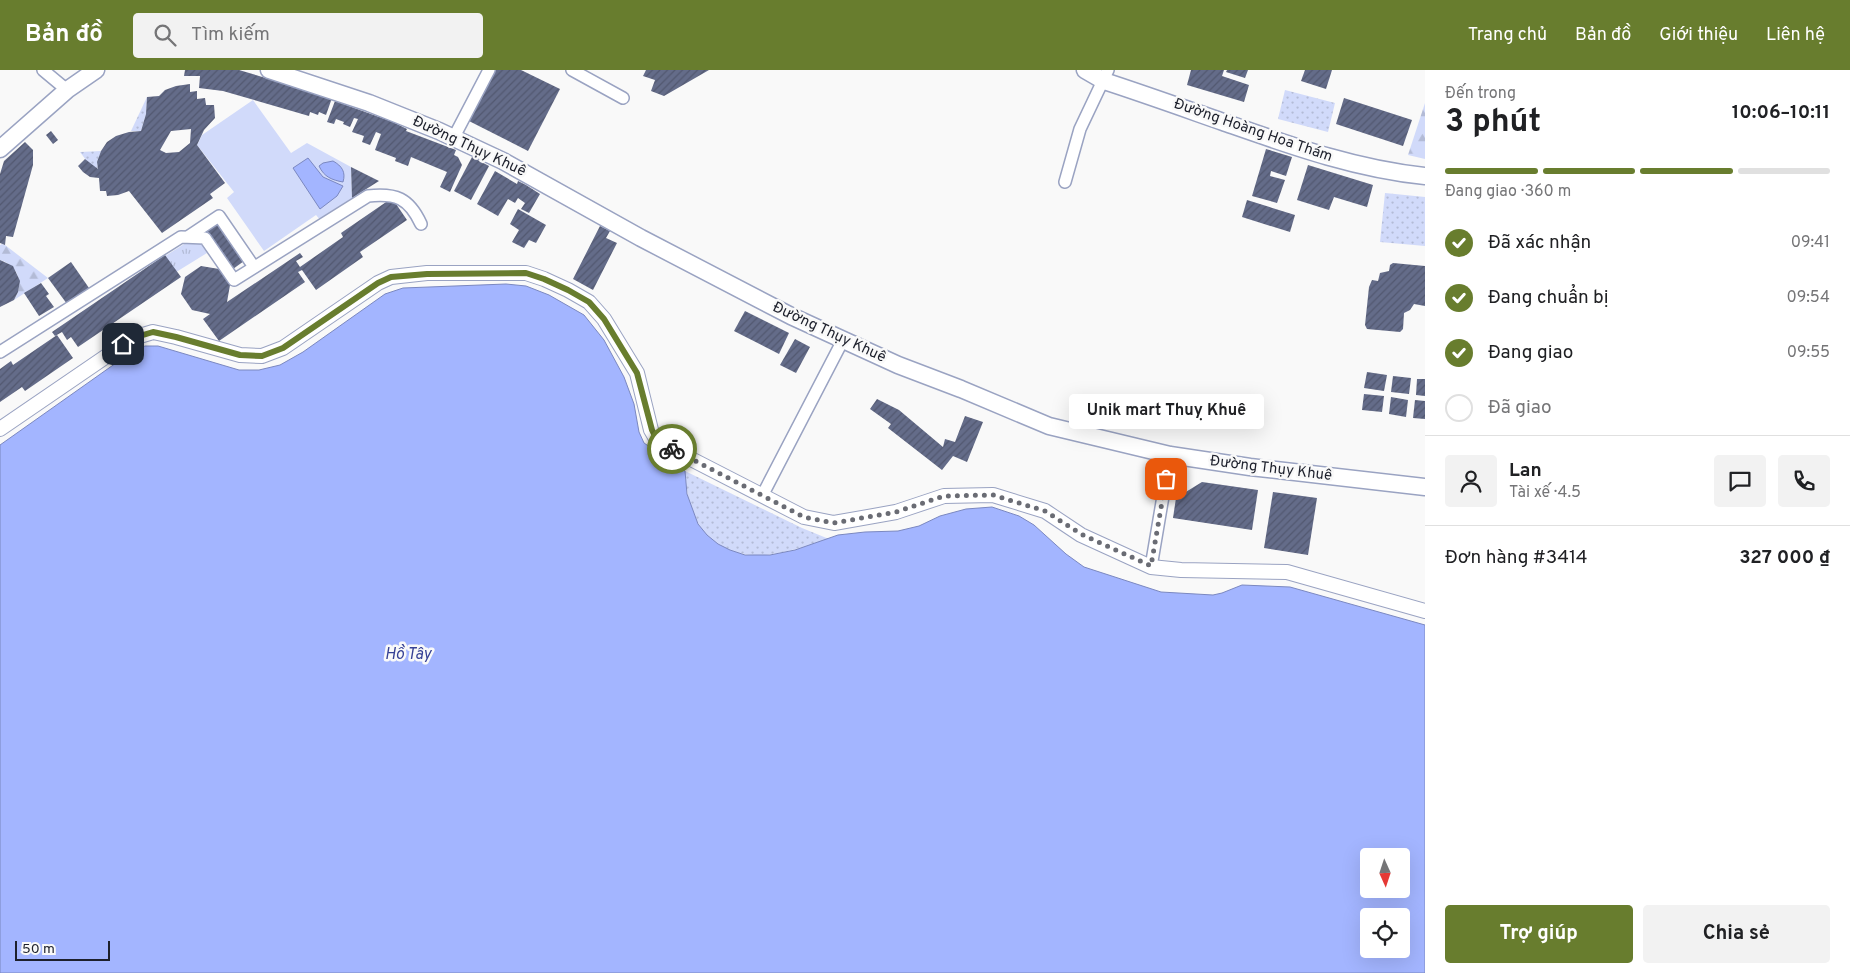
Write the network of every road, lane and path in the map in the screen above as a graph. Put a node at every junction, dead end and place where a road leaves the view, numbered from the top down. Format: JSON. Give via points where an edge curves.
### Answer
{"nodes":[{"id":1,"x":43,"y":70,"type":"edge"},
{"id":2,"x":96,"y":70,"type":"edge"},
{"id":3,"x":269,"y":70,"type":"edge"},
{"id":4,"x":489,"y":70,"type":"edge"},
{"id":5,"x":572,"y":70,"type":"edge"},
{"id":6,"x":1085,"y":70,"type":"edge"},
{"id":7,"x":1106,"y":75,"type":"edge"},
{"id":8,"x":67,"y":90,"type":"junction"},
{"id":9,"x":623,"y":98,"type":"dead end"},
{"id":10,"x":454,"y":137,"type":"junction"},
{"id":11,"x":0,"y":149,"type":"edge"},
{"id":12,"x":1425,"y":176,"type":"edge"},
{"id":13,"x":1065,"y":182,"type":"dead end"},
{"id":14,"x":421,"y":224,"type":"dead end"},
{"id":15,"x":189,"y":236,"type":"junction"},
{"id":16,"x":254,"y":267,"type":"junction"},
{"id":17,"x":843,"y":340,"type":"junction"},
{"id":18,"x":0,"y":352,"type":"edge"},
{"id":19,"x":0,"y":429,"type":"edge"},
{"id":20,"x":1170,"y":455,"type":"junction"},
{"id":21,"x":1425,"y":487,"type":"edge"},
{"id":22,"x":762,"y":496,"type":"junction"},
{"id":23,"x":1151,"y":566,"type":"junction"},
{"id":24,"x":1425,"y":611,"type":"edge"}],
"edges":[{"from":1,"to":8,"type":"street"},
{"from":2,"to":8,"type":"main road"},
{"from":3,"to":10,"type":"main road","name":"Đường Thụy Khuê","via":[[369,103]]},
{"from":4,"to":10,"type":"street"},
{"from":5,"to":9,"type":"street"},
{"from":6,"to":7,"type":"main road","name":"Đường Hoàng Hoa Thám"},
{"from":7,"to":12,"type":"main road","name":"Đường Hoàng Hoa Thám","via":[[1259,135],[1343,161],[1394,173]]},
{"from":7,"to":13,"type":"street","via":[[1080,129]]},
{"from":8,"to":11,"type":"main road"},
{"from":10,"to":17,"type":"main road","name":"Đường Thụy Khuê","via":[[641,238]]},
{"from":14,"to":16,"type":"street","via":[[415,210],[403,199],[384,194],[368,196]]},
{"from":15,"to":16,"type":"street","via":[[206,238],[234,280]]},
{"from":15,"to":16,"type":"street","via":[[219,216]]},
{"from":15,"to":18,"type":"street","via":[[181,237]]},
{"from":17,"to":20,"type":"main road","name":"Đường Thụy Khuê","via":[[1049,426]]},
{"from":17,"to":22,"type":"street"},
{"from":19,"to":22,"type":"street","via":[[133,338],[153,332],[240,355],[262,356],[283,348],[391,277],[526,273],[589,302],[604,319],[637,373],[658,442]]},
{"from":20,"to":21,"type":"main road","name":"Đường Thụy Khuê"},
{"from":20,"to":23,"type":"street"},
{"from":22,"to":23,"type":"street","via":[[804,517],[834,523],[896,512],[944,496],[993,495],[1045,511],[1081,534]]},
{"from":23,"to":24,"type":"street","via":[[1181,570],[1287,572]]}]}
